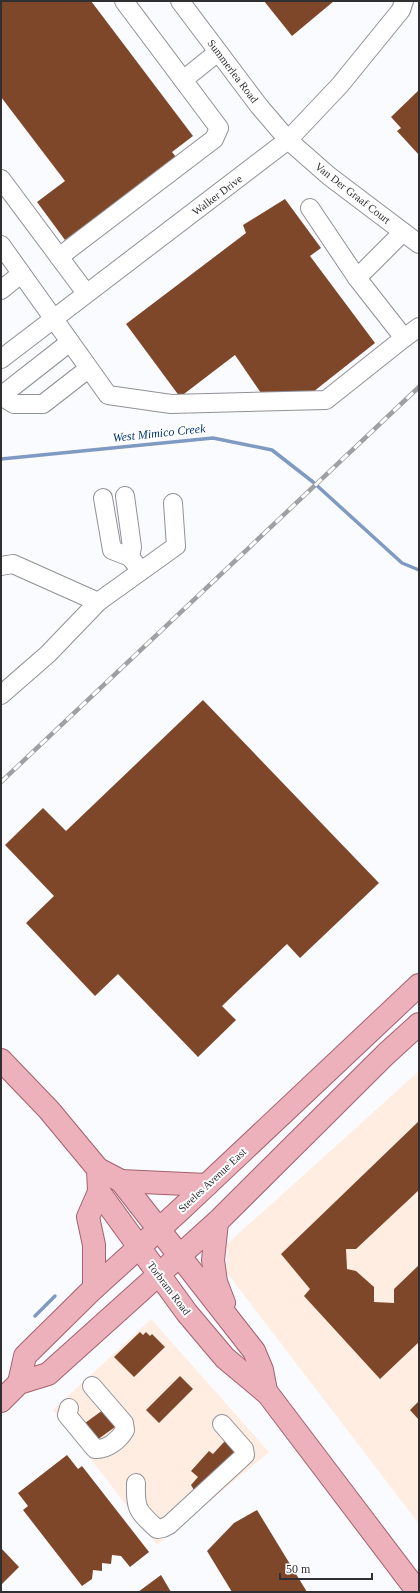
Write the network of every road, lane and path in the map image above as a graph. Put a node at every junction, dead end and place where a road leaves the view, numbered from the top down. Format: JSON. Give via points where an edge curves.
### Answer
{"nodes":[{"id":1,"x":124,"y":1,"type":"edge"},
{"id":2,"x":180,"y":1,"type":"edge"},
{"id":3,"x":404,"y":1,"type":"edge"},
{"id":4,"x":218,"y":52,"type":"junction"},
{"id":5,"x":183,"y":80,"type":"junction"},
{"id":6,"x":288,"y":140,"type":"junction"},
{"id":7,"x":1,"y":179,"type":"edge"},
{"id":8,"x":310,"y":208,"type":"dead end"},
{"id":9,"x":403,"y":232,"type":"junction"},
{"id":10,"x":419,"y":244,"type":"edge"},
{"id":11,"x":1,"y":245,"type":"edge"},
{"id":12,"x":59,"y":257,"type":"junction"},
{"id":13,"x":21,"y":274,"type":"junction"},
{"id":14,"x":357,"y":278,"type":"junction"},
{"id":15,"x":1,"y":290,"type":"edge"},
{"id":16,"x":86,"y":293,"type":"junction"},
{"id":17,"x":53,"y":320,"type":"junction"},
{"id":18,"x":419,"y":327,"type":"edge"},
{"id":19,"x":404,"y":338,"type":"junction"},
{"id":20,"x":70,"y":342,"type":"junction"},
{"id":21,"x":1,"y":359,"type":"edge"},
{"id":22,"x":88,"y":369,"type":"junction"},
{"id":23,"x":125,"y":496,"type":"dead end"},
{"id":24,"x":103,"y":498,"type":"dead end"},
{"id":25,"x":173,"y":503,"type":"dead end"},
{"id":26,"x":130,"y":557,"type":"junction"},
{"id":27,"x":1,"y":566,"type":"edge"},
{"id":28,"x":141,"y":570,"type":"junction"},
{"id":29,"x":98,"y":602,"type":"junction"},
{"id":30,"x":1,"y":695,"type":"edge"},
{"id":31,"x":419,"y":985,"type":"edge"},
{"id":32,"x":419,"y":1024,"type":"edge"},
{"id":33,"x":1,"y":1060,"type":"edge"},
{"id":34,"x":98,"y":1169,"type":"junction"},
{"id":35,"x":121,"y":1181,"type":"junction"},
{"id":36,"x":207,"y":1185,"type":"junction"},
{"id":37,"x":99,"y":1192,"type":"junction"},
{"id":38,"x":217,"y":1222,"type":"junction"},
{"id":39,"x":159,"y":1229,"type":"junction"},
{"id":40,"x":139,"y":1248,"type":"junction"},
{"id":41,"x":180,"y":1255,"type":"junction"},
{"id":42,"x":158,"y":1274,"type":"junction"},
{"id":43,"x":94,"y":1288,"type":"junction"},
{"id":44,"x":230,"y":1319,"type":"junction"},
{"id":45,"x":19,"y":1383,"type":"junction"},
{"id":46,"x":92,"y":1386,"type":"dead end"},
{"id":47,"x":266,"y":1391,"type":"junction"},
{"id":48,"x":1,"y":1401,"type":"edge"},
{"id":49,"x":69,"y":1408,"type":"dead end"},
{"id":50,"x":222,"y":1424,"type":"dead end"},
{"id":51,"x":136,"y":1483,"type":"dead end"},
{"id":52,"x":418,"y":1592,"type":"edge"}],
"edges":[{"from":1,"to":5,"type":"street"},
{"from":2,"to":4,"type":"street","name":"Summerlea Road"},
{"from":3,"to":6,"type":"street","name":"Walker Drive","via":[[401,10],[340,85]]},
{"from":4,"to":5,"type":"street"},
{"from":4,"to":6,"type":"street","name":"Summerlea Road"},
{"from":5,"to":12,"type":"street","via":[[219,128],[214,139]]},
{"from":6,"to":9,"type":"street","name":"Van Der Graaf Court","via":[[329,176]]},
{"from":6,"to":16,"type":"street","name":"Walker Drive"},
{"from":7,"to":12,"type":"street"},
{"from":8,"to":14,"type":"street"},
{"from":9,"to":10,"type":"street","name":"Van Der Graaf Court"},
{"from":9,"to":14,"type":"street"},
{"from":11,"to":13,"type":"street"},
{"from":12,"to":16,"type":"street"},
{"from":13,"to":15,"type":"street"},
{"from":13,"to":17,"type":"street"},
{"from":14,"to":19,"type":"street"},
{"from":16,"to":17,"type":"street","name":"Walker Drive"},
{"from":17,"to":20,"type":"street"},
{"from":17,"to":21,"type":"street","name":"Walker Drive"},
{"from":18,"to":19,"type":"street"},
{"from":19,"to":22,"type":"street","via":[[326,400],[164,403],[108,395]]},
{"from":20,"to":22,"type":"street"},
{"from":20,"to":22,"type":"street","via":[[1,396],[14,404],[43,404]]},
{"from":23,"to":26,"type":"street","via":[[132,547]]},
{"from":24,"to":26,"type":"street","via":[[112,550]]},
{"from":25,"to":28,"type":"street","via":[[176,546]]},
{"from":26,"to":28,"type":"street"},
{"from":27,"to":29,"type":"street","via":[[13,564]]},
{"from":28,"to":29,"type":"street"},
{"from":29,"to":30,"type":"street","via":[[48,654]]},
{"from":31,"to":36,"type":"main road","name":"Steeles Avenue East"},
{"from":32,"to":38,"type":"main road"},
{"from":33,"to":34,"type":"main road","name":"Torbram Road","via":[[49,1110]]},
{"from":34,"to":35,"type":"main road","name":"Torbram Road"},
{"from":34,"to":37,"type":"main road"},
{"from":35,"to":36,"type":"main road"},
{"from":35,"to":39,"type":"main road","name":"Torbram Road"},
{"from":36,"to":39,"type":"main road","name":"Steeles Avenue East"},
{"from":37,"to":40,"type":"main road","name":"Torbram Road"},
{"from":37,"to":43,"type":"main road","via":[[88,1217],[94,1245]]},
{"from":38,"to":41,"type":"main road"},
{"from":38,"to":44,"type":"main road","via":[[213,1260],[216,1282]]},
{"from":39,"to":40,"type":"main road","name":"Steeles Avenue East"},
{"from":39,"to":41,"type":"main road","name":"Torbram Road"},
{"from":40,"to":42,"type":"main road","name":"Torbram Road"},
{"from":40,"to":43,"type":"main road","name":"Steeles Avenue East"},
{"from":41,"to":42,"type":"main road"},
{"from":41,"to":44,"type":"main road","name":"Torbram Road"},
{"from":42,"to":45,"type":"main road","via":[[48,1374]]},
{"from":42,"to":47,"type":"main road","name":"Torbram Road","via":[[225,1358]]},
{"from":43,"to":45,"type":"main road","name":"Steeles Avenue East","via":[[25,1356]]},
{"from":44,"to":47,"type":"main road","name":"Torbram Road","via":[[254,1351],[262,1370]]},
{"from":45,"to":48,"type":"main road"},
{"from":46,"to":49,"type":"street","via":[[124,1423],[125,1430],[122,1435],[108,1447],[95,1449],[67,1415]]},
{"from":47,"to":52,"type":"main road","name":"Torbram Road"},
{"from":50,"to":51,"type":"street","via":[[244,1448],[245,1455],[163,1528],[157,1529],[140,1513],[135,1501]]}]}
